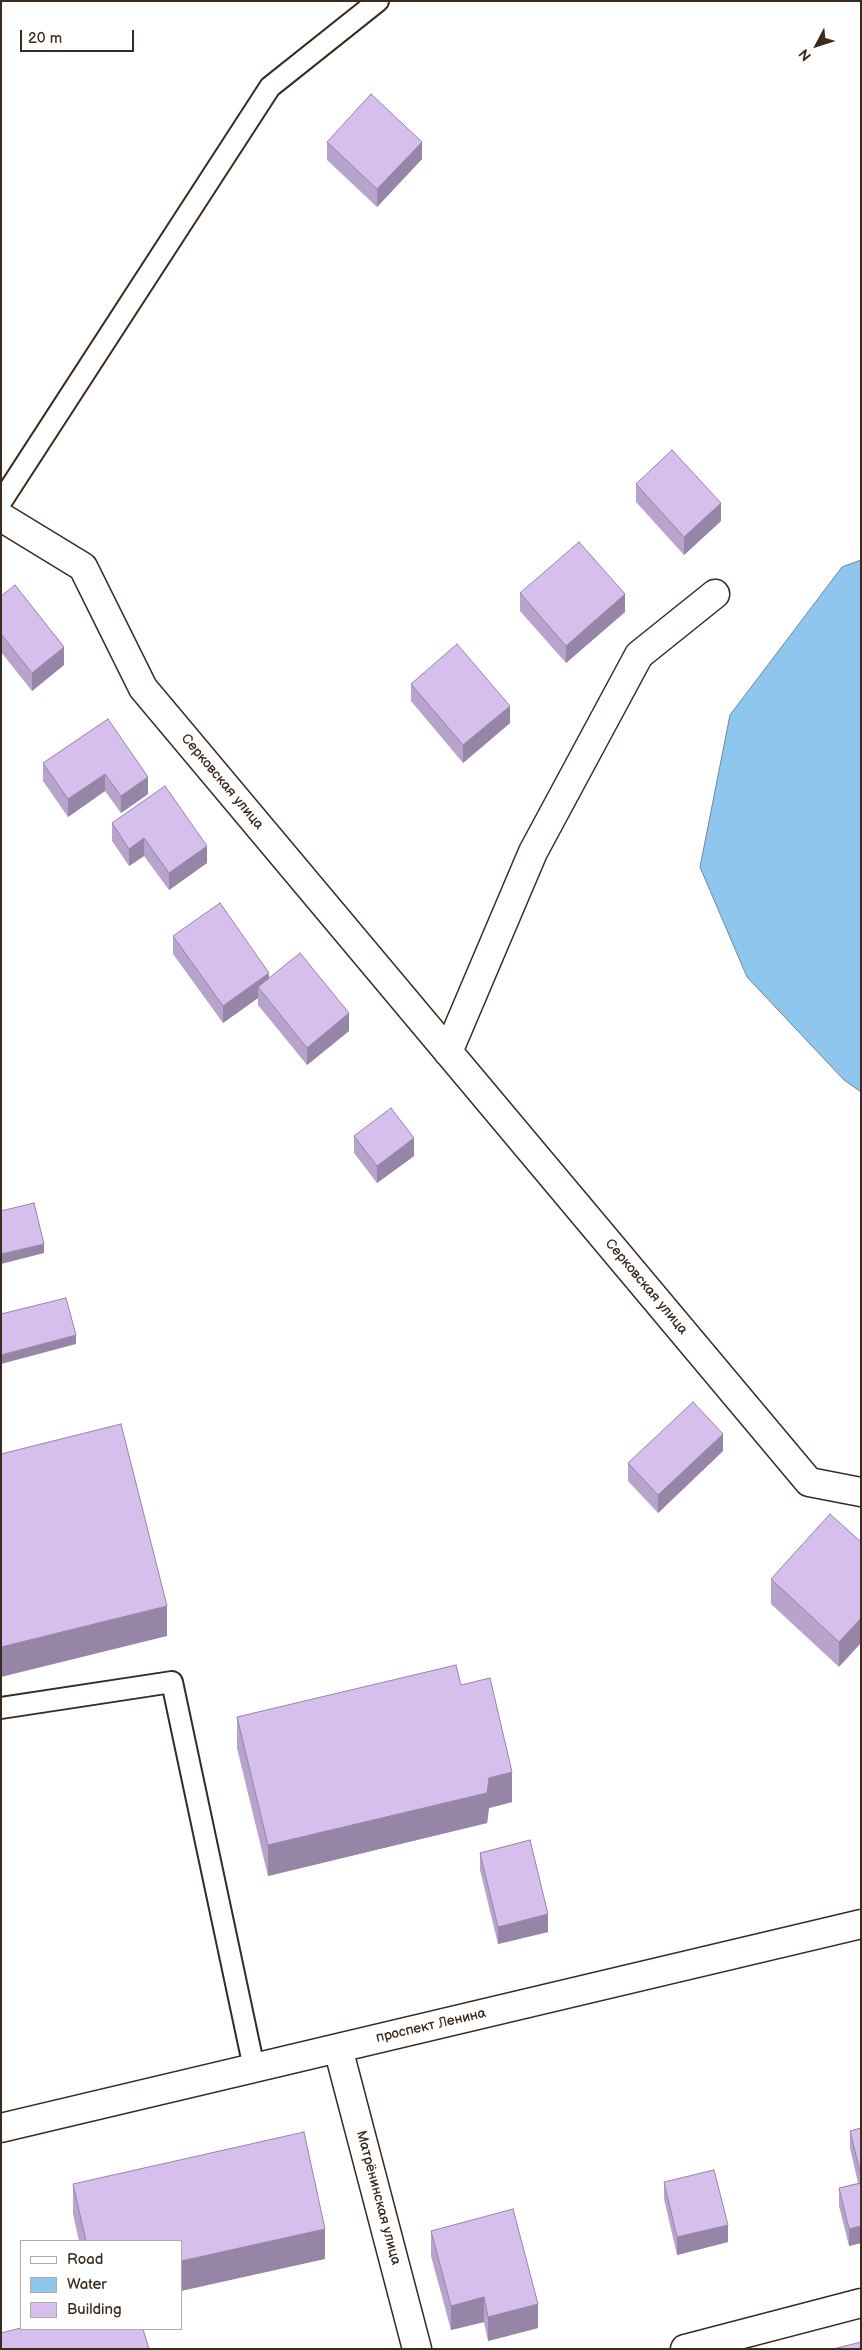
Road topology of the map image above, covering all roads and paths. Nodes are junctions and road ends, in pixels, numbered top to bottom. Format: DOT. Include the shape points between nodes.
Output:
graph roads {
  1 [pos="378,1"];
  2 [pos="1,502"];
  3 [pos="1,517"];
  4 [pos="715,594"];
  5 [pos="448,1052"];
  6 [pos="861,1492"];
  7 [pos="1,1708"];
  8 [pos="861,1924"];
  9 [pos="338,2048"];
  10 [pos="254,2068"];
  11 [pos="1,2128"];
  12 [pos="861,2303"];
  13 [pos="417,2349"];
  14 [pos="685,2349"];
  1 -- 2 [label="lane" via="270,87"];
  3 -- 5 [label="street, Серковская улица" via="83,567 143,688"];
  4 -- 5 [label="street" via="639,655 532,852"];
  5 -- 6 [label="street, Серковская улица" via="809,1482"];
  7 -- 10 [label="lane" via="172,1682"];
  8 -- 9 [label="street, проспект Ленина"];
  9 -- 10 [label="street, проспект Ленина"];
  9 -- 13 [label="street, Матрёнинская улица"];
  10 -- 11 [label="street, проспект Ленина"];
  12 -- 14 [label="street"];
}
